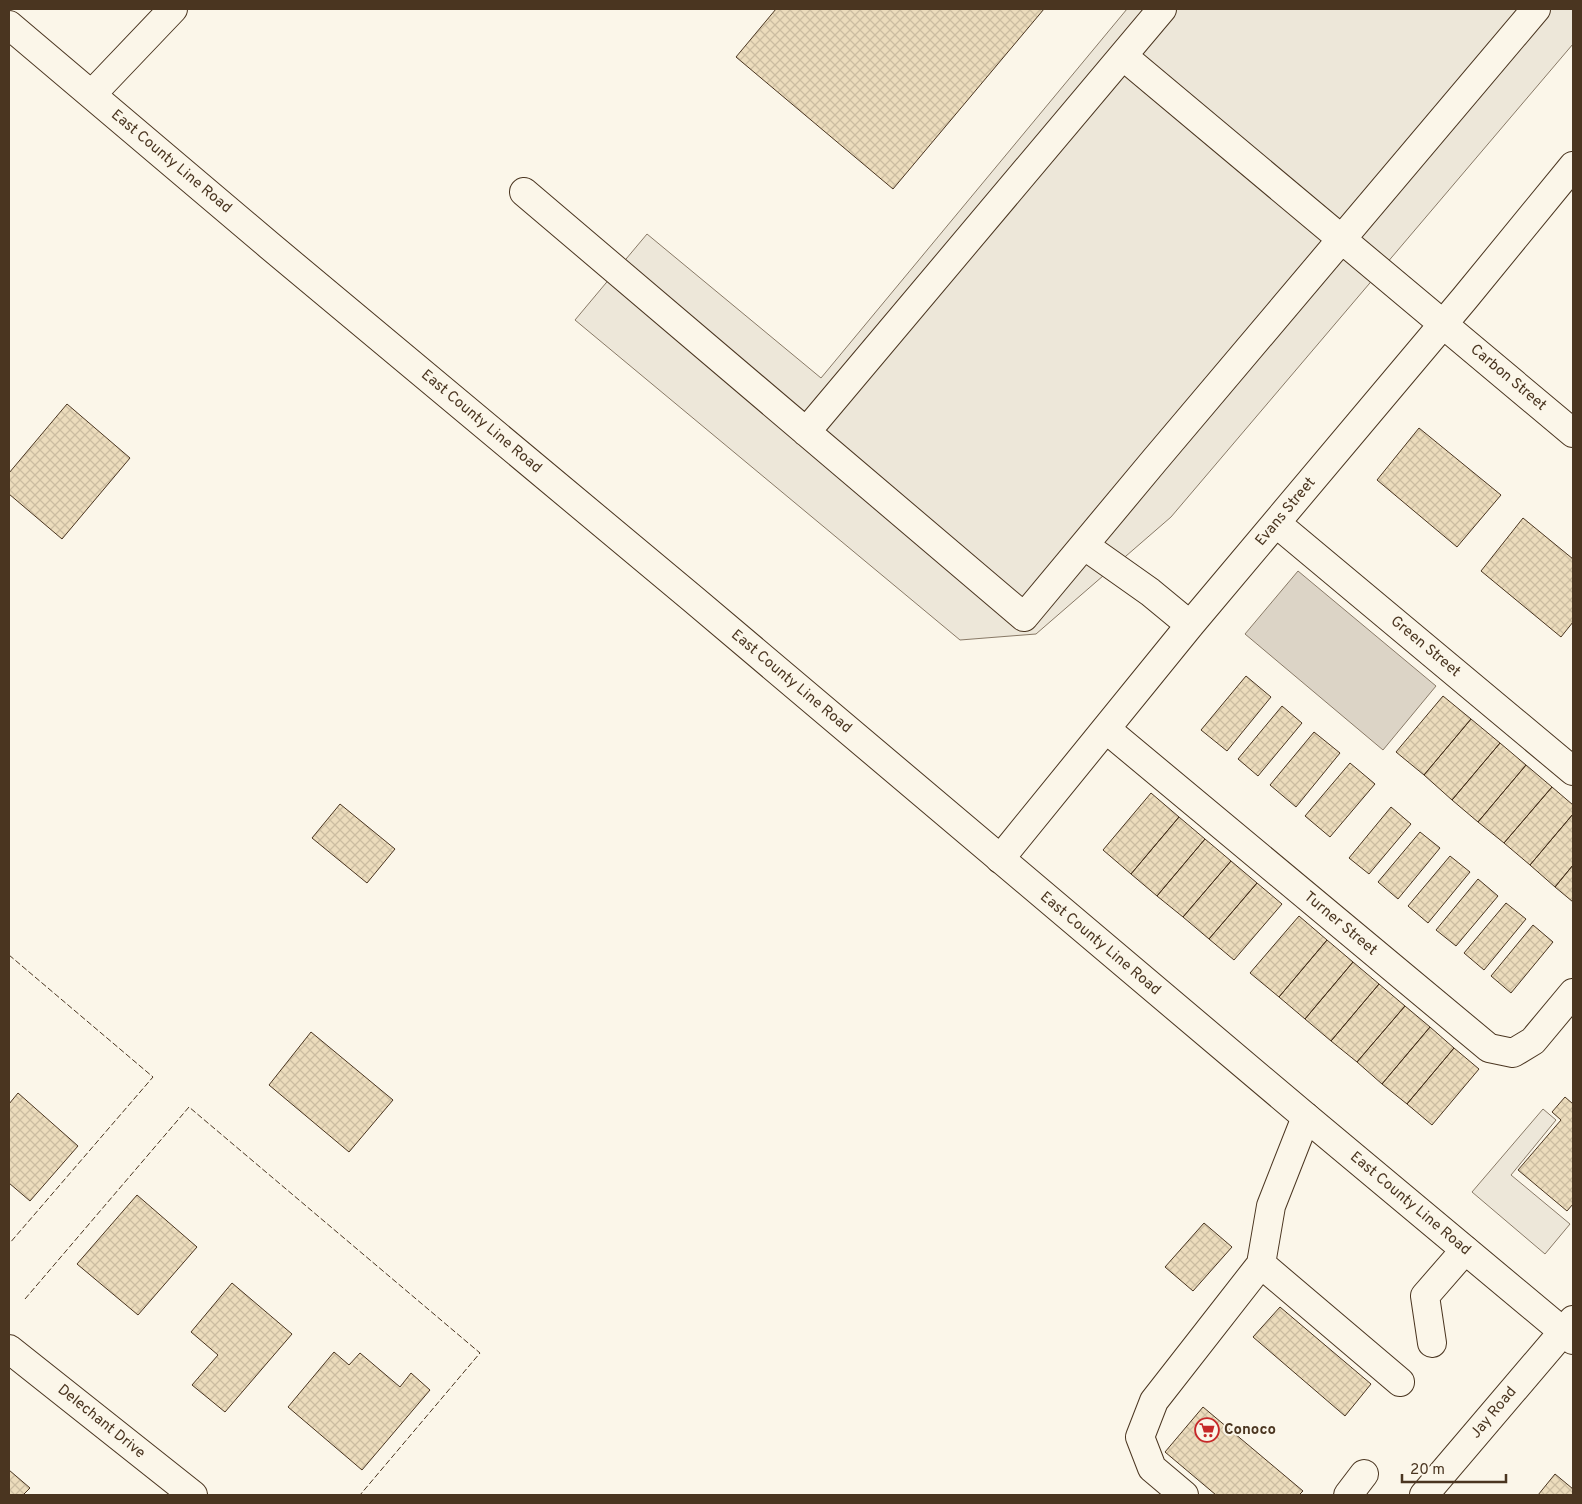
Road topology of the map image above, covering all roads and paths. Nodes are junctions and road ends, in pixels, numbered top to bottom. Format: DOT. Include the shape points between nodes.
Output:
graph roads {
  1 [pos="173,9"];
  2 [pos="1162,9"];
  3 [pos="1536,9"];
  4 [pos="9,24"];
  5 [pos="1123,56"];
  6 [pos="92,94"];
  7 [pos="1573,166"];
  8 [pos="524,192"];
  9 [pos="1341,240"];
  10 [pos="1444,324"];
  11 [pos="806,432"];
  12 [pos="1573,433"];
  13 [pos="1276,523"];
  14 [pos="1085,546"];
  15 [pos="1190,625"];
  16 [pos="1106,729"];
  17 [pos="1573,771"];
  18 [pos="1000,859"];
  19 [pos="1573,993"];
  20 [pos="1306,1117"];
  21 [pos="1465,1250"];
  22 [pos="1261,1264"];
  23 [pos="1570,1330"];
  24 [pos="1432,1343"];
  25 [pos="9,1349"];
  26 [pos="1400,1382"];
  27 [pos="1364,1474"];
  28 [pos="193,1495"];
  29 [pos="1184,1495"];
  30 [pos="1348,1495"];
  31 [pos="1424,1495"];
  1 -- 6 [label="street"];
  2 -- 5 [label="street"];
  3 -- 9 [label="street"];
  4 -- 6 [label="street, East County Line Road"];
  5 -- 9 [label="street, Carbon Street"];
  5 -- 11 [label="street"];
  6 -- 18 [label="street, East County Line Road"];
  7 -- 10 [label="street, Evans Street"];
  8 -- 11 [label="street"];
  9 -- 10 [label="street, Carbon Street"];
  9 -- 14 [label="street"];
  10 -- 12 [label="street, Carbon Street"];
  10 -- 13 [label="street, Evans Street"];
  11 -- 14 [label="street" via="1024,617"];
  13 -- 15 [label="street, Evans Street"];
  13 -- 17 [label="street, Green Street"];
  14 -- 15 [label="street"];
  15 -- 16 [label="street, Evans Street"];
  16 -- 18 [label="street, Evans Street"];
  16 -- 19 [label="street, Turner Street" via="1489,1048 1513,1053 1533,1041"];
  18 -- 20 [label="street, East County Line Road"];
  20 -- 21 [label="street, East County Line Road"];
  20 -- 22 [label="street" via="1271,1206"];
  21 -- 23 [label="street, East County Line Road"];
  21 -- 24 [label="street" via="1425,1296"];
  22 -- 26 [label="street"];
  22 -- 29 [label="street" via="1154,1401 1140,1437 1152,1468"];
  23 -- 31 [label="street, Jay Road"];
  25 -- 28 [label="street, Delechant Drive"];
  27 -- 30 [label="street"];
}
